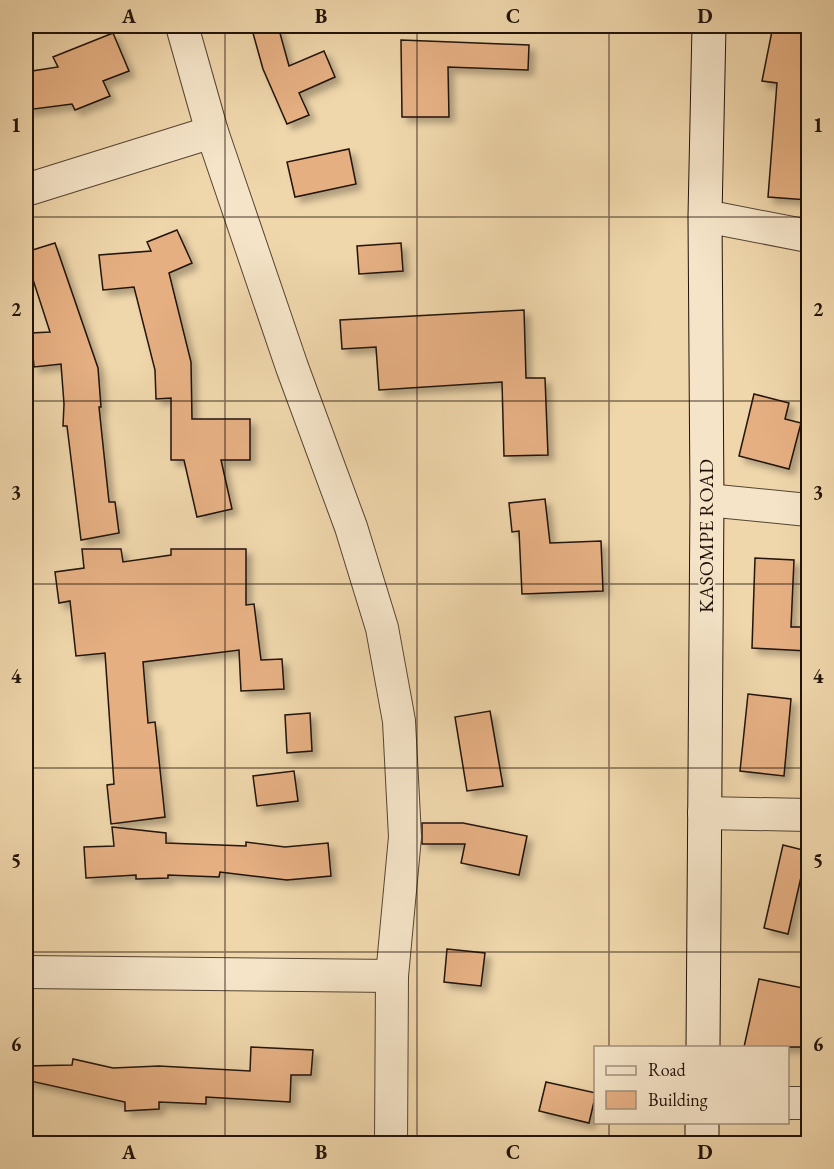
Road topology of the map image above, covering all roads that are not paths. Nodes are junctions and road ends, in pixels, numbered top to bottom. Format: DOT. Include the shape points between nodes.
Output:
graph roads {
  1 [pos="182,26"];
  2 [pos="710,26"];
  3 [pos="212,132"];
  4 [pos="26,190"];
  5 [pos="705,216"];
  6 [pos="808,236"];
  7 [pos="707,500"];
  8 [pos="808,510"];
  9 [pos="704,813"];
  10 [pos="808,815"];
  11 [pos="26,972"];
  12 [pos="392,976"];
  13 [pos="703,1046"];
  14 [pos="789,1103"];
  15 [pos="808,1103"];
  16 [pos="702,1124"];
  17 [pos="391,1143"];
  18 [pos="702,1143"];
  1 -- 3 [label="street"];
  2 -- 5 [label="street, KASOMPE ROAD"];
  3 -- 4 [label="street"];
  3 -- 12 [label="street" via="351,527 382,628 399,721 405,837"];
  5 -- 6 [label="street"];
  5 -- 7 [label="street, KASOMPE ROAD"];
  7 -- 8 [label="street"];
  7 -- 9 [label="street, KASOMPE ROAD"];
  9 -- 10 [label="street"];
  9 -- 13 [label="street, KASOMPE ROAD"];
  11 -- 12 [label="street"];
  12 -- 17 [label="street"];
  14 -- 15 [label="street"];
  16 -- 18 [label="street"];
}
